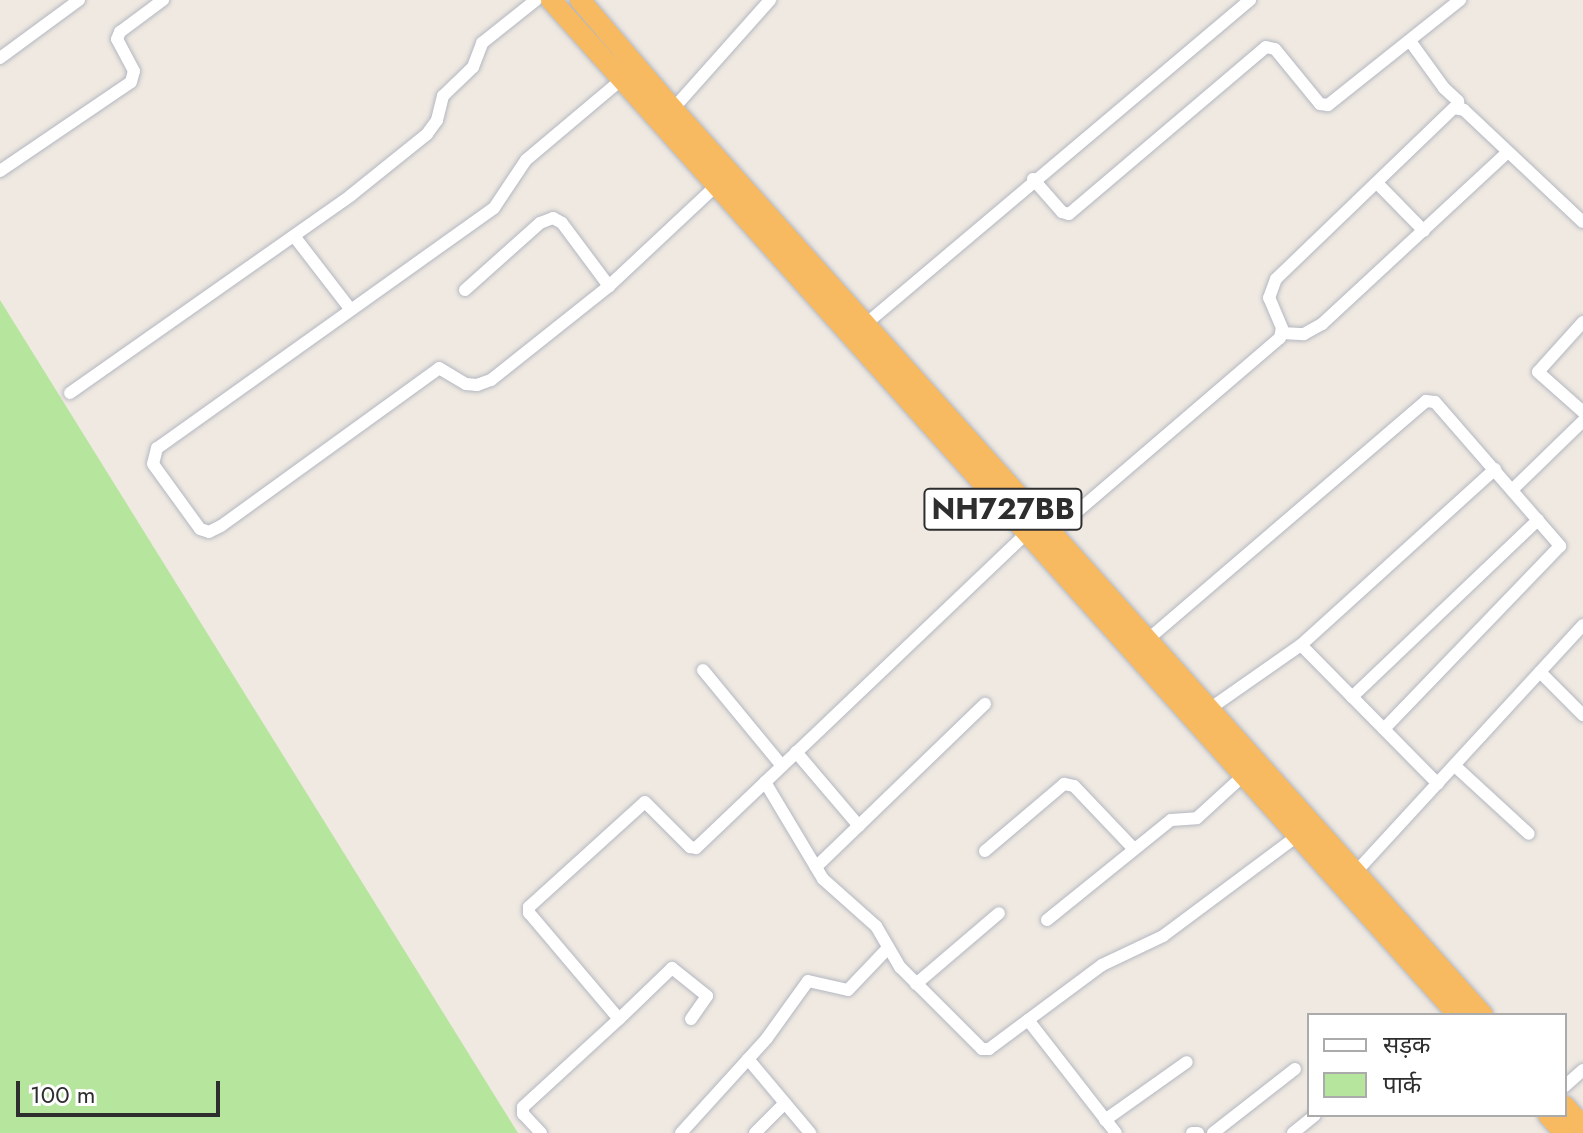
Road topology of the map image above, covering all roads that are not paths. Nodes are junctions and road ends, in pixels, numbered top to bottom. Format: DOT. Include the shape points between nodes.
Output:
graph roads {
  1 [pos="79,0"];
  2 [pos="163,0"];
  3 [pos="536,0"];
  4 [pos="551,0"];
  5 [pos="580,0"];
  6 [pos="770,0"];
  7 [pos="1250,0"];
  8 [pos="1460,0"];
  9 [pos="1410,41"];
  10 [pos="0,58"];
  11 [pos="621,80"];
  12 [pos="1459,108"];
  13 [pos="673,109"];
  14 [pos="1508,152"];
  15 [pos="0,171"];
  16 [pos="1033,179"];
  17 [pos="1377,183"];
  18 [pos="717,185"];
  19 [pos="1583,222"];
  20 [pos="1424,231"];
  21 [pos="294,236"];
  22 [pos="609,286"];
  23 [pos="465,290"];
  24 [pos="351,310"];
  25 [pos="1583,322"];
  26 [pos="858,330"];
  27 [pos="1282,333"];
  28 [pos="70,393"];
  29 [pos="1583,412"];
  30 [pos="1583,421"];
  31 [pos="1495,469"];
  32 [pos="1512,490"];
  33 [pos="1538,520"];
  34 [pos="1026,534"];
  35 [pos="1051,534"];
  36 [pos="1580,633"];
  37 [pos="1146,641"];
  38 [pos="1301,645"];
  39 [pos="703,670"];
  40 [pos="1540,672"];
  41 [pos="1352,697"];
  42 [pos="985,704"];
  43 [pos="1208,710"];
  44 [pos="1583,715"];
  45 [pos="1384,729"];
  46 [pos="796,752"];
  47 [pos="782,766"];
  48 [pos="1455,766"];
  49 [pos="1243,776"];
  50 [pos="765,782"];
  51 [pos="1438,784"];
  52 [pos="859,826"];
  53 [pos="1529,834"];
  54 [pos="1297,836"];
  55 [pos="1134,849"];
  56 [pos="985,851"];
  57 [pos="816,867"];
  58 [pos="1355,873"];
  59 [pos="999,913"];
  60 [pos="1047,920"];
  61 [pos="888,948"];
  62 [pos="916,984"];
  63 [pos="1456,1013"];
  64 [pos="1481,1013"];
  65 [pos="619,1019"];
  66 [pos="691,1019"];
  67 [pos="1028,1020"];
  68 [pos="748,1059"];
  69 [pos="1187,1062"];
  70 [pos="1295,1069"];
  71 [pos="1583,1070"];
  72 [pos="1567,1084"];
  73 [pos="785,1103"];
  74 [pos="1313,1117"];
  75 [pos="1105,1120"];
  76 [pos="1555,1122"];
  77 [pos="1583,1127"];
  78 [pos="541,1133"];
  79 [pos="681,1133"];
  80 [pos="755,1133"];
  81 [pos="810,1133"];
  82 [pos="1116,1133"];
  83 [pos="1192,1133"];
  84 [pos="1198,1133"];
  85 [pos="1213,1133"];
  86 [pos="1293,1133"];
  1 -- 10 [label="street"];
  2 -- 15 [label="street" via="117,39 134,71 131,82"];
  3 -- 21 [label="street" via="482,43 473,67 443,96 427,134"];
  4 -- 11 [label="highway, NH727BB"];
  5 -- 13 [label="highway, NH727BB"];
  6 -- 13 [label="street"];
  7 -- 16 [label="street"];
  8 -- 9 [label="street"];
  9 -- 12 [label="street"];
  9 -- 16 [label="street" via="1328,105 1320,104 1275,49 1266,47 1069,214"];
  11 -- 18 [label="highway, NH727BB"];
  11 -- 24 [label="street" via="526,160 494,208"];
  12 -- 14 [label="street"];
  12 -- 17 [label="street"];
  13 -- 26 [label="highway, NH727BB"];
  14 -- 19 [label="street"];
  14 -- 20 [label="street"];
  16 -- 26 [label="street"];
  17 -- 20 [label="street"];
  17 -- 27 [label="street" via="1276,279 1269,298"];
  18 -- 22 [label="street"];
  18 -- 26 [label="highway, NH727BB"];
  20 -- 27 [label="street" via="1322,324 1304,334"];
  21 -- 24 [label="street"];
  21 -- 28 [label="street"];
  22 -- 23 [label="street" via="553,218 540,223"];
  22 -- 24 [label="street" via="491,380 466,384 439,368 221,526 209,532 200,529 153,464 157,448"];
  25 -- 29 [label="street" via="1538,372"];
  26 -- 34 [label="highway, NH727BB"];
  26 -- 35 [label="highway, NH727BB"];
  27 -- 35 [label="street"];
  30 -- 32 [label="street"];
  31 -- 32 [label="street"];
  31 -- 37 [label="street" via="1439,405 1426,401"];
  31 -- 38 [label="street"];
  32 -- 33 [label="street"];
  33 -- 41 [label="street"];
  33 -- 45 [label="street" via="1559,548"];
  34 -- 46 [label="street"];
  34 -- 49 [label="highway, NH727BB"];
  35 -- 37 [label="highway, NH727BB"];
  36 -- 40 [label="street"];
  37 -- 43 [label="highway, NH727BB"];
  38 -- 41 [label="street"];
  38 -- 43 [label="street"];
  39 -- 47 [label="street"];
  40 -- 44 [label="street"];
  40 -- 48 [label="street"];
  41 -- 45 [label="street"];
  42 -- 52 [label="street"];
  43 -- 58 [label="highway, NH727BB"];
  45 -- 51 [label="street"];
  46 -- 47 [label="street"];
  46 -- 52 [label="street"];
  47 -- 50 [label="street"];
  48 -- 51 [label="street"];
  48 -- 53 [label="street"];
  49 -- 54 [label="highway, NH727BB"];
  49 -- 55 [label="street" via="1197,818 1171,820"];
  50 -- 57 [label="street"];
  50 -- 65 [label="street" via="693,849 649,803 642,803 529,907"];
  51 -- 58 [label="street"];
  52 -- 57 [label="street"];
  54 -- 63 [label="highway, NH727BB"];
  54 -- 67 [label="street" via="1163,936 1102,965"];
  55 -- 56 [label="street" via="1074,786 1064,784"];
  55 -- 60 [label="street"];
  57 -- 61 [label="street" via="832,889 876,926"];
  58 -- 64 [label="highway, NH727BB"];
  59 -- 62 [label="street"];
  61 -- 62 [label="street"];
  61 -- 68 [label="street" via="848,990 808,981"];
  62 -- 67 [label="street" via="982,1049"];
  65 -- 66 [label="street" via="672,968 707,996"];
  65 -- 78 [label="street" via="523,1107"];
  67 -- 75 [label="street"];
  68 -- 73 [label="street"];
  68 -- 79 [label="street"];
  69 -- 75 [label="street"];
  70 -- 85 [label="street"];
  71 -- 72 [label="street"];
  73 -- 80 [label="street"];
  73 -- 81 [label="street"];
  74 -- 86 [label="street"];
  75 -- 82 [label="street"];
  76 -- 77 [label="highway"];
  83 -- 84 [label="street"];
}
